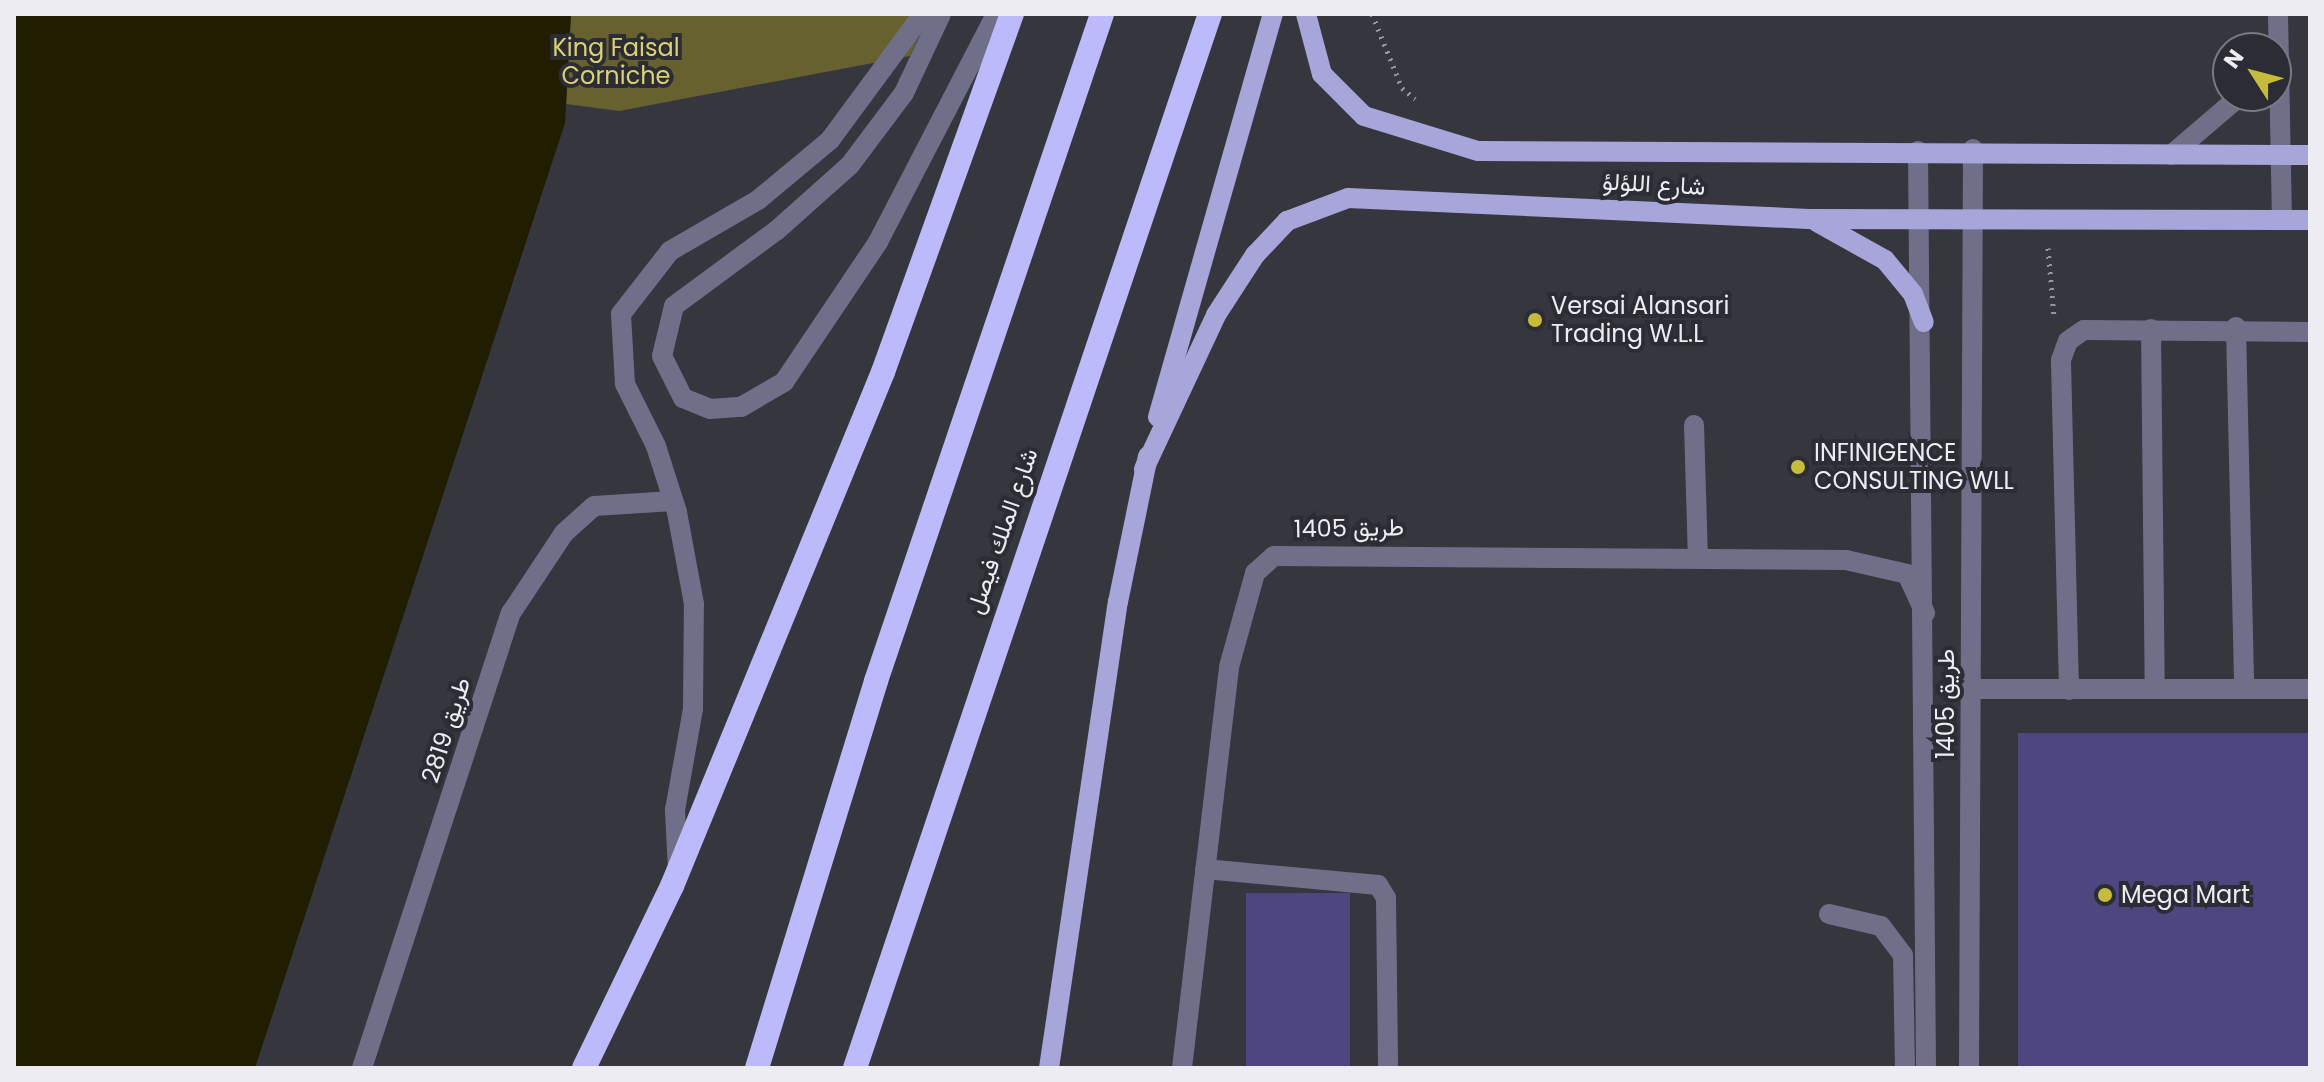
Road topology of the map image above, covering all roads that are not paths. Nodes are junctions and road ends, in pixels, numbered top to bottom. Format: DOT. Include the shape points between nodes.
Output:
graph roads {
  1 [pos="923,14"];
  2 [pos="941,14"];
  3 [pos="996,14"];
  4 [pos="1012,14"];
  5 [pos="1102,14"];
  6 [pos="1210,14"];
  7 [pos="1273,14"];
  8 [pos="1306,14"];
  9 [pos="2276,14"];
  10 [pos="2221,112"];
  11 [pos="1973,149"];
  12 [pos="1918,151"];
  13 [pos="2276,154"];
  14 [pos="2171,155"];
  15 [pos="2310,155"];
  16 [pos="1916,218"];
  17 [pos="1977,218"];
  18 [pos="1809,219"];
  19 [pos="2282,220"];
  20 [pos="2310,220"];
  21 [pos="1924,322"];
  22 [pos="2236,327"];
  23 [pos="2151,329"];
  24 [pos="2310,332"];
  25 [pos="1694,425"];
  26 [pos="1144,469"];
  27 [pos="673,501"];
  28 [pos="1698,558"];
  29 [pos="1925,613"];
  30 [pos="2244,686"];
  31 [pos="2155,688"];
  32 [pos="1971,689"];
  33 [pos="2310,689"];
  34 [pos="2069,690"];
  35 [pos="1205,869"];
  36 [pos="678,872"];
  37 [pos="1829,914"];
  38 [pos="1917,1020"];
  39 [pos="362,1068"];
  40 [pos="584,1068"];
  41 [pos="757,1068"];
  42 [pos="855,1068"];
  43 [pos="1049,1068"];
  44 [pos="1182,1068"];
  45 [pos="1388,1068"];
  46 [pos="1905,1068"];
  47 [pos="1926,1068"];
  48 [pos="1969,1068"];
  1 -- 27 [label="street" via="830,140 758,200 670,251 621,314 625,384"];
  2 -- 3 [label="street" via="904,93 850,165 777,230 674,306 662,356 683,398 710,409 741,407 784,382 878,242"];
  4 -- 36 [label="highway" via="883,372"];
  5 -- 41 [label="highway" via="876,681"];
  6 -- 42 [label="highway, شارع الملك فيصل"];
  7 -- 26 [label="main road"];
  8 -- 12 [label="main road, شارع اللؤلؤ" via="1322,74 1364,116 1430,142 1550,156"];
  9 -- 13 [label="street"];
  10 -- 14 [label="street"];
  11 -- 12 [label="main road, شارع اللؤلؤ"];
  11 -- 14 [label="main road, شارع اللؤلؤ"];
  11 -- 17 [label="street, طريق 1405"];
  12 -- 16 [label="street, طريق 1405"];
  13 -- 14 [label="main road, شارع اللؤلؤ"];
  13 -- 15 [label="main road, شارع اللؤلؤ"];
  13 -- 19 [label="street"];
  16 -- 17 [label="main road, شارع اللؤلؤ"];
  16 -- 18 [label="main road, شارع اللؤلؤ"];
  16 -- 21 [label="street, طريق 1405"];
  17 -- 19 [label="main road, شارع اللؤلؤ"];
  17 -- 32 [label="street, طريق 1405"];
  18 -- 21 [label="main road" via="1885,260 1913,294"];
  18 -- 26 [label="main road, شارع اللؤلؤ" via="1399,195 1336,202 1287,221 1255,255 1216,315"];
  19 -- 20 [label="main road, شارع اللؤلؤ"];
  21 -- 29 [label="street, طريق 1405"];
  22 -- 23 [label="street"];
  22 -- 24 [label="street"];
  22 -- 30 [label="street"];
  23 -- 31 [label="street"];
  23 -- 34 [label="street" via="2084,330 2063,350"];
  25 -- 28 [label="street"];
  26 -- 43 [label="main road"];
  27 -- 36 [label="street" via="696,658 675,810"];
  27 -- 39 [label="street, طريق 2819" via="594,506 564,533 511,613"];
  28 -- 29 [label="street, طريق 1405" via="1876,563 1907,574"];
  28 -- 35 [label="street, طريق 1405" via="1274,556 1255,573 1229,667"];
  29 -- 38 [label="street, طريق 1405"];
  30 -- 31 [label="street"];
  30 -- 33 [label="street"];
  31 -- 34 [label="street"];
  32 -- 34 [label="street"];
  32 -- 48 [label="street, طريق 1405"];
  35 -- 44 [label="street, طريق 1405"];
  35 -- 45 [label="street" via="1378,885 1386,898"];
  36 -- 40 [label="highway"];
  37 -- 38 [label="street" via="1865,917 1894,939"];
  38 -- 46 [label="street"];
  38 -- 47 [label="street, طريق 1405"];
}
